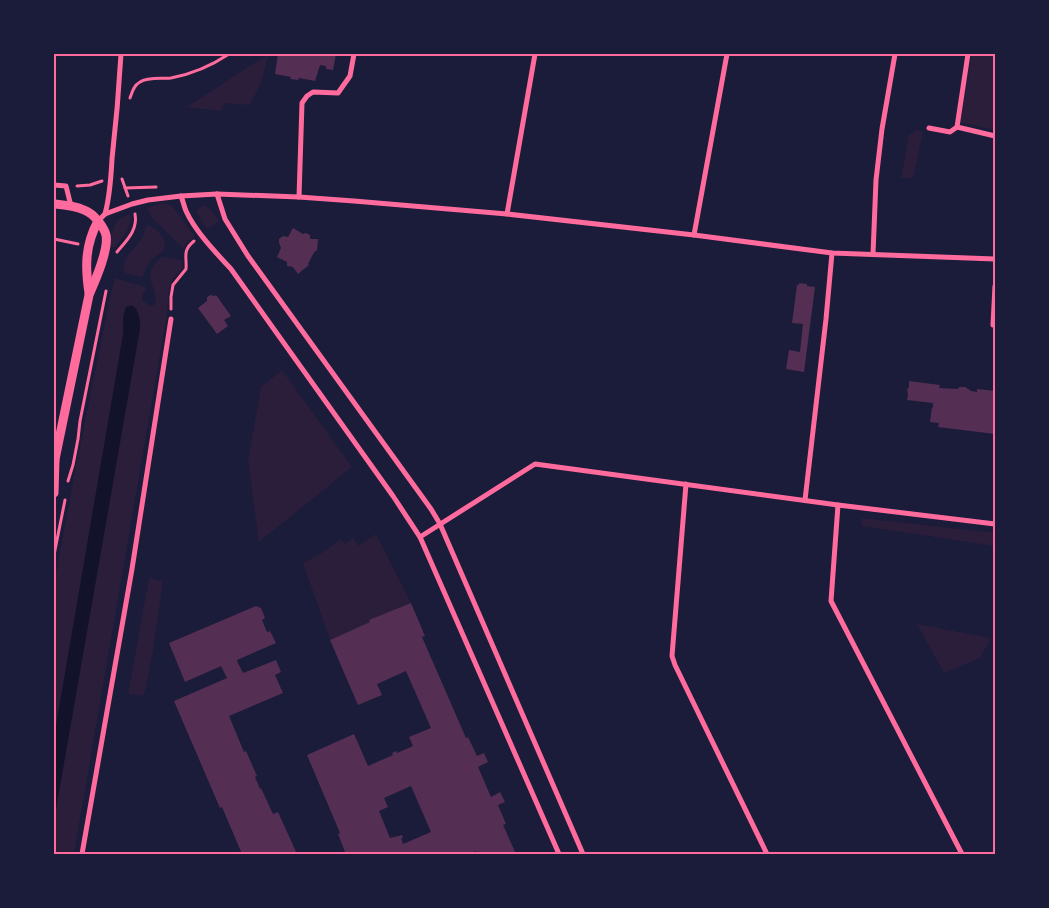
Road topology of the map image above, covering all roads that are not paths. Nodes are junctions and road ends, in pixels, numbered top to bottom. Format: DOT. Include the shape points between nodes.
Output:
graph roads {
  1 [pos="121,54"];
  2 [pos="354,54"];
  3 [pos="535,54"];
  4 [pos="727,54"];
  5 [pos="895,54"];
  6 [pos="968,54"];
  7 [pos="957,127"];
  8 [pos="929,128"];
  9 [pos="995,136"];
  10 [pos="54,185"];
  11 [pos="217,194"];
  12 [pos="182,196"];
  13 [pos="299,197"];
  14 [pos="54,204"];
  15 [pos="71,206"];
  16 [pos="105,214"];
  17 [pos="507,214"];
  18 [pos="98,221"];
  19 [pos="694,235"];
  20 [pos="832,252"];
  21 [pos="873,254"];
  22 [pos="995,260"];
  23 [pos="995,286"];
  24 [pos="89,294"];
  25 [pos="171,319"];
  26 [pos="993,325"];
  27 [pos="56,448"];
  28 [pos="54,462"];
  29 [pos="686,484"];
  30 [pos="54,493"];
  31 [pos="805,500"];
  32 [pos="838,505"];
  33 [pos="440,524"];
  34 [pos="995,524"];
  35 [pos="420,537"];
  36 [pos="82,854"];
  37 [pos="559,854"];
  38 [pos="583,854"];
  39 [pos="767,854"];
  40 [pos="962,854"];
  1 -- 16 [label="street" via="111,181"];
  2 -- 13 [label="street" via="350,76 338,93 313,92 302,103"];
  3 -- 17 [label="street"];
  4 -- 19 [label="street"];
  5 -- 21 [label="street" via="876,180"];
  6 -- 7 [label="street"];
  7 -- 8 [label="street" via="950,132"];
  7 -- 9 [label="street"];
  10 -- 15 [label="street" via="66,186"];
  11 -- 12 [label="street"];
  11 -- 13 [label="street"];
  11 -- 33 [label="street" via="225,219 248,256"];
  12 -- 16 [label="street" via="148,200"];
  12 -- 35 [label="street" via="187,214 202,236 242,285"];
  13 -- 17 [label="street"];
  14 -- 15 [label="street"];
  15 -- 18 [label="street" via="91,213"];
  16 -- 18 [label="street"];
  17 -- 19 [label="street"];
  18 -- 24 [label="street" via="88,246"];
  18 -- 24 [label="street" via="107,242"];
  19 -- 20 [label="street"];
  20 -- 21 [label="street"];
  20 -- 31 [label="street"];
  21 -- 22 [label="street"];
  23 -- 26 [label="street"];
  24 -- 27 [label="street"];
  25 -- 36 [label="street"];
  27 -- 28 [label="street"];
  28 -- 30 [label="street"];
  29 -- 31 [label="street"];
  29 -- 33 [label="street" via="535,464"];
  29 -- 39 [label="street" via="672,656"];
  31 -- 32 [label="street"];
  32 -- 34 [label="street"];
  32 -- 40 [label="street" via="831,601"];
  33 -- 35 [label="street"];
  33 -- 38 [label="street"];
  35 -- 37 [label="street"];
}
